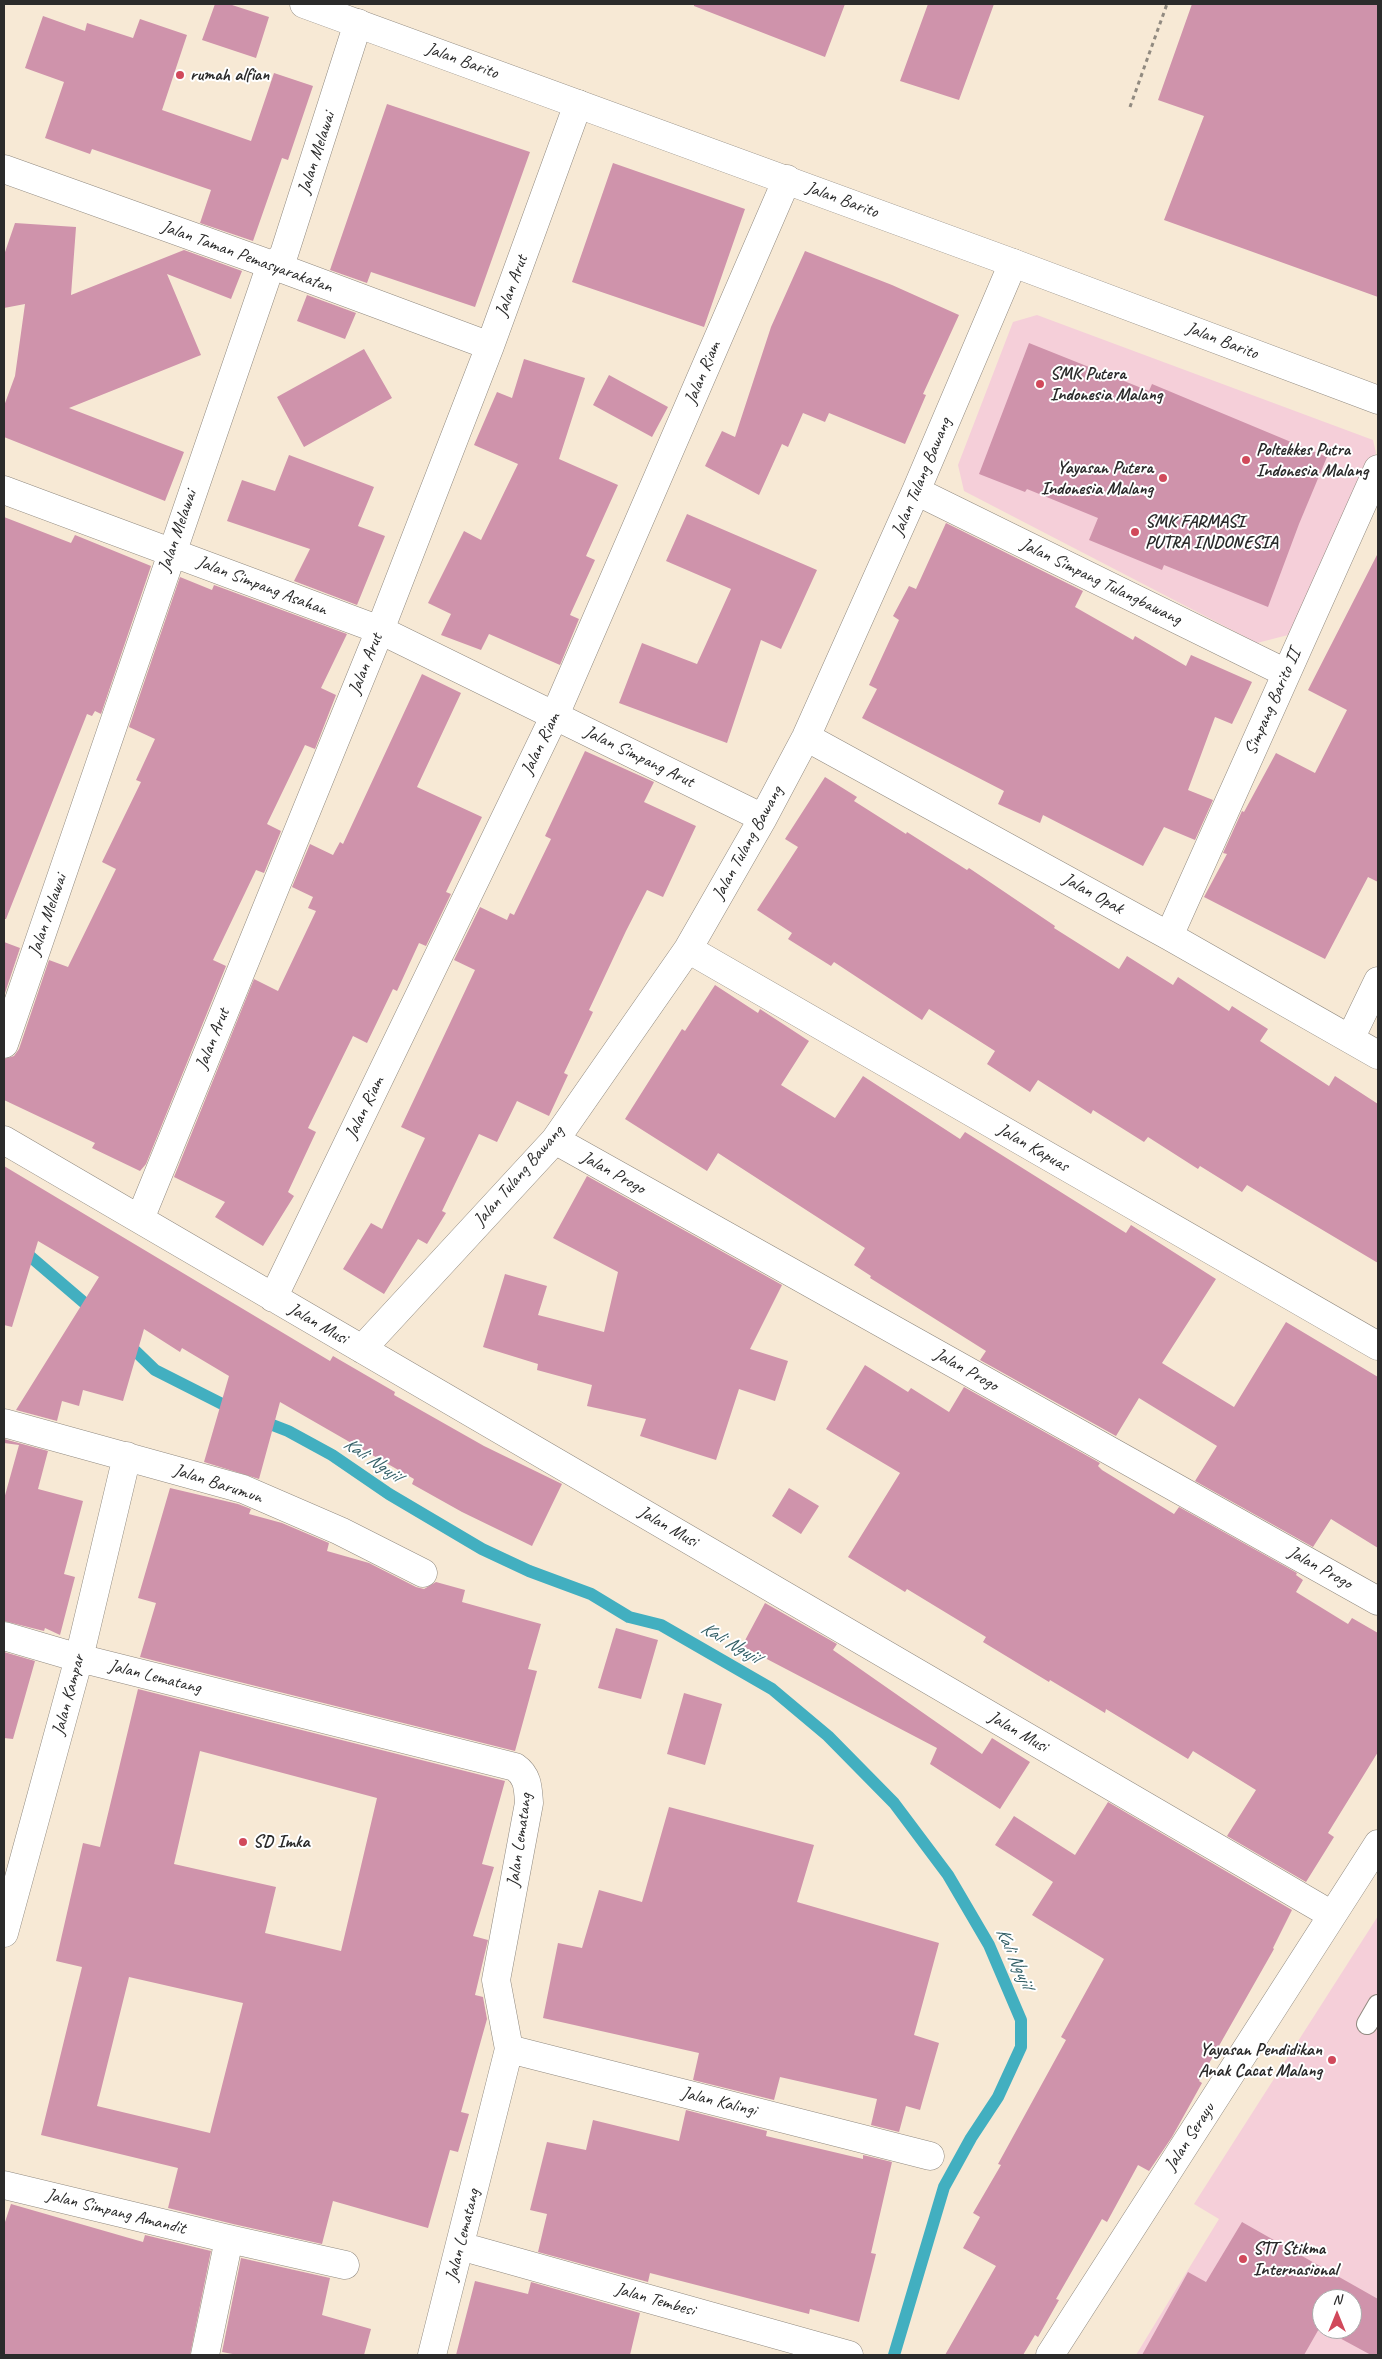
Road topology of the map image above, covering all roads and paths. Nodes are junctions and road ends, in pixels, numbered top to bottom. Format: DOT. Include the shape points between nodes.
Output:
graph roads {
  1 [pos="304,4"];
  2 [pos="1167,4"];
  3 [pos="358,23"];
  4 [pos="578,104"];
  5 [pos="1130,108"];
  6 [pos="4,169"];
  7 [pos="787,179"];
  8 [pos="1014,263"];
  9 [pos="275,266"];
  10 [pos="490,346"];
  11 [pos="1378,400"];
  12 [pos="1378,469"];
  13 [pos="4,490"];
  14 [pos="916,492"];
  15 [pos="171,552"];
  16 [pos="380,630"];
  17 [pos="1286,673"];
  18 [pos="555,715"];
  19 [pos="806,737"];
  20 [pos="763,818"];
  21 [pos="1169,936"];
  22 [pos="688,949"];
  23 [pos="1378,981"];
  24 [pos="1350,1039"];
  25 [pos="4,1044"];
  26 [pos="1378,1055"];
  27 [pos="4,1140"];
  28 [pos="555,1140"];
  29 [pos="140,1219"];
  30 [pos="273,1298"];
  31 [pos="1378,1346"];
  32 [pos="362,1349"];
  33 [pos="4,1423"];
  34 [pos="127,1456"];
  35 [pos="423,1573"];
  36 [pos="1378,1601"];
  37 [pos="4,1636"];
  38 [pos="79,1658"];
  39 [pos="1378,1844"];
  40 [pos="15,1852"];
  41 [pos="1332,1915"];
  42 [pos="4,1933"];
  43 [pos="1378,2005"];
  44 [pos="1367,2024"];
  45 [pos="509,2049"];
  46 [pos="930,2156"];
  47 [pos="4,2185"];
  48 [pos="229,2239"];
  49 [pos="460,2246"];
  50 [pos="346,2265"];
  51 [pos="205,2355"];
  52 [pos="432,2355"];
  53 [pos="848,2355"];
  54 [pos="1050,2355"];
  1 -- 3 [label="street, Jalan Barito"];
  2 -- 5 [label="path"];
  3 -- 4 [label="street, Jalan Barito"];
  3 -- 9 [label="street, Jalan Melawai" via="284,254"];
  4 -- 7 [label="street, Jalan Barito"];
  4 -- 10 [label="street, Jalan Arut"];
  6 -- 9 [label="street, Jalan Taman Pemasyarakatan"];
  7 -- 8 [label="street, Jalan Barito"];
  7 -- 18 [label="street, Jalan Riam"];
  8 -- 11 [label="street, Jalan Barito"];
  8 -- 14 [label="street, Jalan Tulang Bawang"];
  9 -- 10 [label="street, Jalan Taman Pemasyarakatan"];
  9 -- 15 [label="street, Jalan Melawai" via="267,276"];
  10 -- 16 [label="street, Jalan Arut"];
  12 -- 17 [label="street, Simpang Barito II"];
  13 -- 15 [label="street, Jalan Simpang Asahan"];
  14 -- 17 [label="street, Jalan Simpang Tulangbawang"];
  14 -- 19 [label="street, Jalan Tulang Bawang"];
  15 -- 16 [label="street, Jalan Simpang Asahan"];
  15 -- 25 [label="street, Jalan Melawai"];
  16 -- 18 [label="street, Jalan Simpang Arut"];
  16 -- 29 [label="street, Jalan Arut"];
  17 -- 21 [label="street, Simpang Barito II"];
  18 -- 20 [label="street, Jalan Simpang Arut"];
  18 -- 30 [label="street, Jalan Riam"];
  19 -- 20 [label="street, Jalan Tulang Bawang"];
  19 -- 21 [label="street, Jalan Opak"];
  20 -- 22 [label="street, Jalan Tulang Bawang"];
  21 -- 24 [label="street, Jalan Opak"];
  22 -- 28 [label="street, Jalan Tulang Bawang"];
  22 -- 31 [label="street, Jalan Kapuas"];
  23 -- 24 [label="street"];
  24 -- 26 [label="street, Jalan Opak"];
  27 -- 29 [label="street, Jalan Musi"];
  28 -- 32 [label="street, Jalan Tulang Bawang"];
  28 -- 36 [label="street, Jalan Progo"];
  29 -- 30 [label="street, Jalan Musi"];
  30 -- 32 [label="street, Jalan Musi"];
  32 -- 41 [label="street, Jalan Musi"];
  33 -- 34 [label="street, Jalan Barumun"];
  34 -- 35 [label="street, Jalan Barumun" via="242,1489 340,1531"];
  34 -- 38 [label="street, Jalan Kampar"];
  37 -- 38 [label="street, Jalan Lematang"];
  38 -- 40 [label="street, Jalan Kampar"];
  38 -- 45 [label="street, Jalan Lematang" via="515,1766 523,1772 529,1803 496,1980"];
  39 -- 41 [label="street, Jalan Serayu"];
  40 -- 42 [label="street, Jalan Kampar"];
  41 -- 54 [label="street, Jalan Serayu"];
  43 -- 44 [label="lane"];
  45 -- 46 [label="street, Jalan Kalingi"];
  45 -- 49 [label="street, Jalan Lematang"];
  47 -- 48 [label="street, Jalan Simpang Amandit"];
  48 -- 50 [label="street, Jalan Simpang Amandit"];
  48 -- 51 [label="street"];
  49 -- 52 [label="street, Jalan Lematang"];
  49 -- 53 [label="street, Jalan Tembesi"];
}
